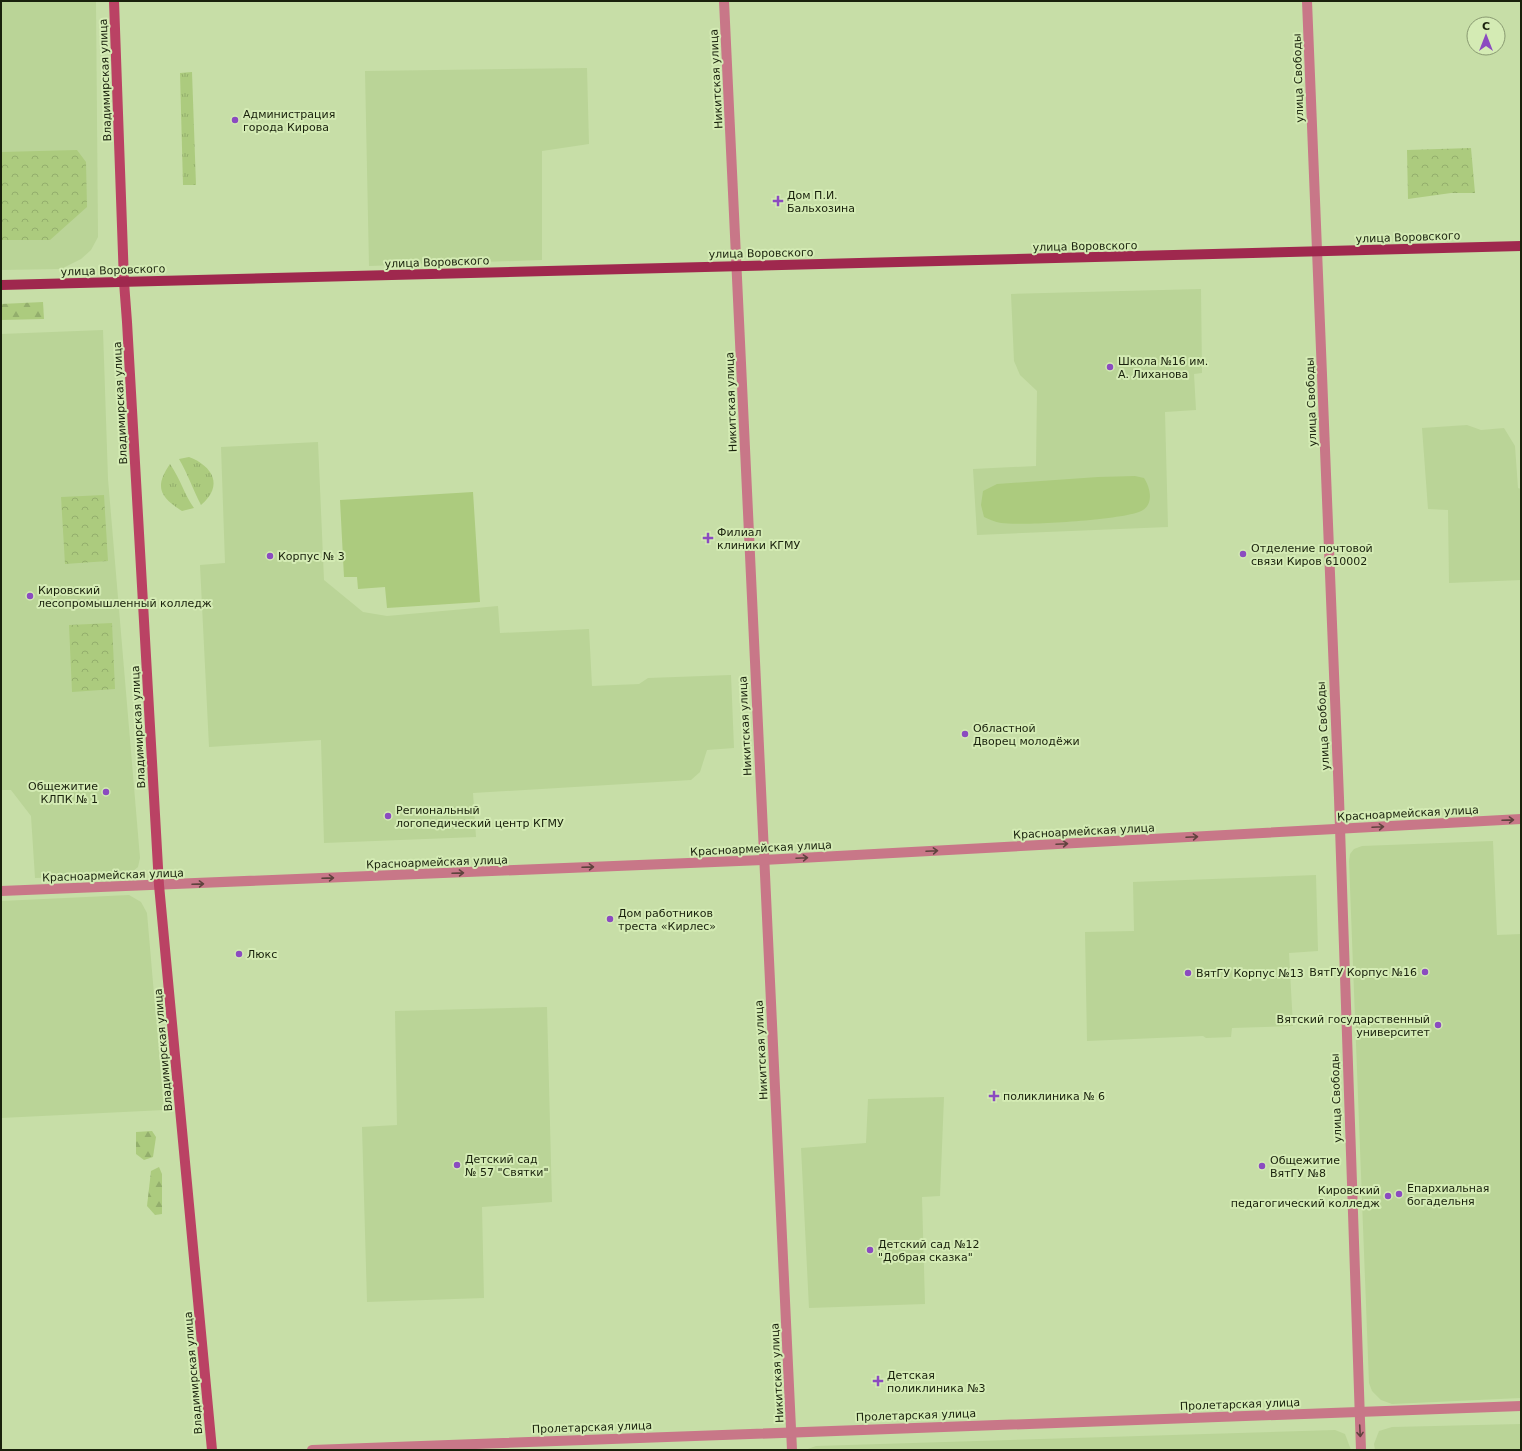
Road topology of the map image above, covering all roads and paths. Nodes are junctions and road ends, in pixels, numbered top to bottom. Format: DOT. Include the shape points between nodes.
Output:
graph roads {
  1 [pos="114,1"];
  2 [pos="724,1"];
  3 [pos="1307,1"];
  4 [pos="1521,246"];
  5 [pos="1317,252"];
  6 [pos="737,266"];
  7 [pos="124,282"];
  8 [pos="1,285"];
  9 [pos="1521,819"];
  10 [pos="1339,829"];
  11 [pos="763,860"];
  12 [pos="159,885"];
  13 [pos="1,891"];
  14 [pos="1521,1406"];
  15 [pos="1359,1412"];
  16 [pos="791,1432"];
  17 [pos="212,1450"];
  18 [pos="312,1450"];
  19 [pos="792,1450"];
  20 [pos="1361,1450"];
  1 -- 7 [label="main road, Владимирская улица"];
  2 -- 6 [label="street, Никитская улица"];
  3 -- 5 [label="street, улица Свободы"];
  4 -- 5 [label="main road, улица Воровского"];
  5 -- 6 [label="main road, улица Воровского"];
  5 -- 10 [label="street, улица Свободы"];
  6 -- 7 [label="main road, улица Воровского"];
  6 -- 11 [label="street, Никитская улица"];
  7 -- 8 [label="main road, улица Воровского"];
  7 -- 12 [label="main road, Владимирская улица"];
  10 -- 9 [label="street, Красноармейская улица, one-way"];
  11 -- 10 [label="street, Красноармейская улица, one-way"];
  10 -- 15 [label="street, улица Свободы"];
  12 -- 11 [label="street, Красноармейская улица, one-way"];
  11 -- 16 [label="street, Никитская улица"];
  12 -- 13 [label="street, Красноармейская улица"];
  12 -- 17 [label="main road, Владимирская улица"];
  14 -- 15 [label="street, Пролетарская улица"];
  15 -- 16 [label="street, Пролетарская улица"];
  15 -- 20 [label="street, улица Свободы, one-way"];
  16 -- 18 [label="street, Пролетарская улица"];
  16 -- 19 [label="street, Никитская улица"];
}
